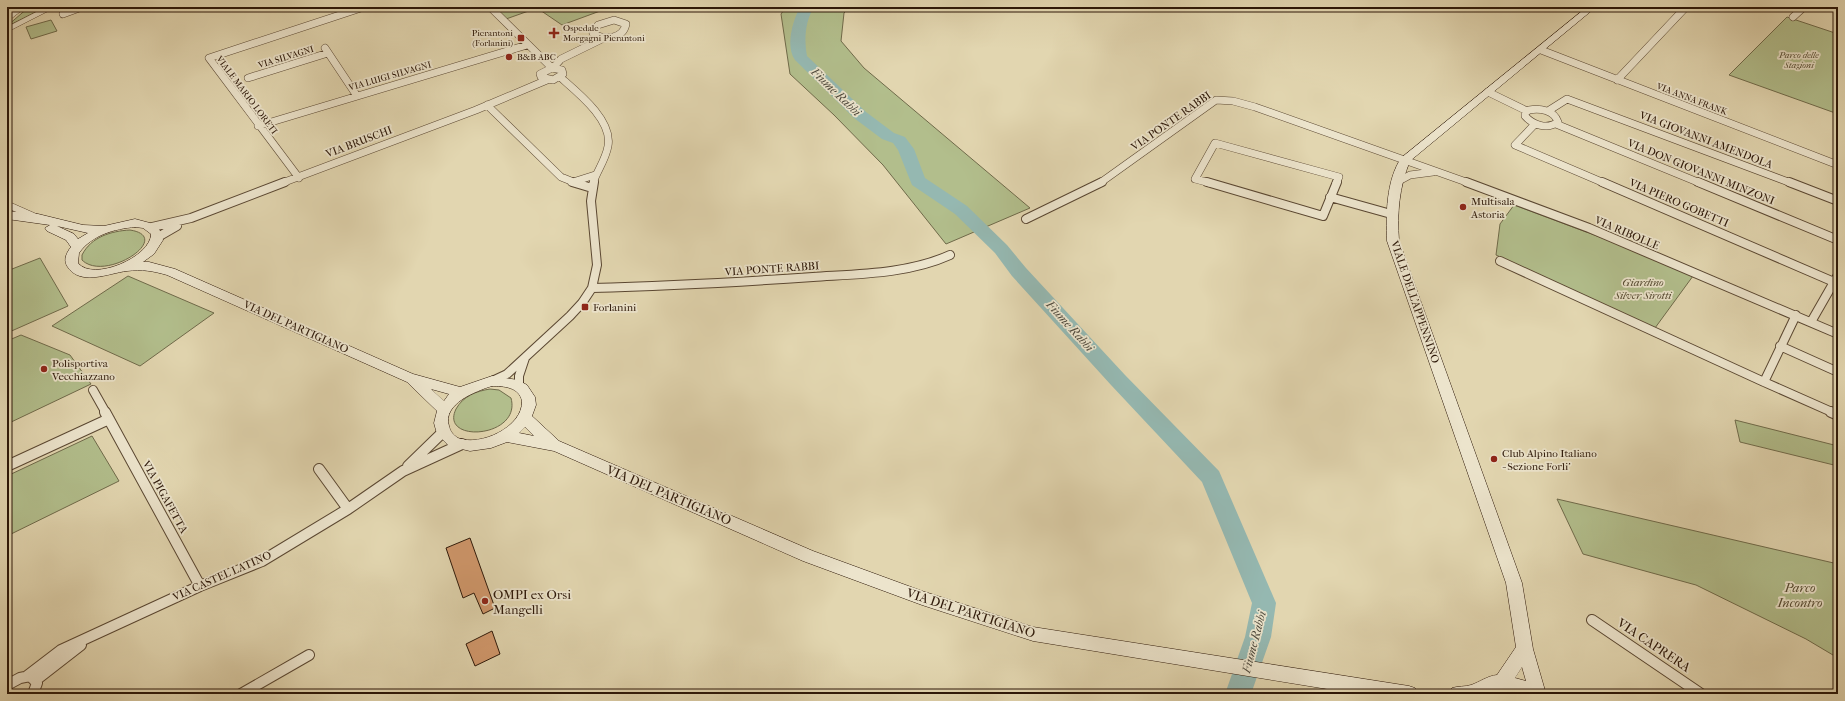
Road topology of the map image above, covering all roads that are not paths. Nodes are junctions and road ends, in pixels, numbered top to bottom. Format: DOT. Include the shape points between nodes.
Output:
graph roads {
  1 [pos="22,7"];
  2 [pos="52,7"];
  3 [pos="82,7"];
  4 [pos="364,7"];
  5 [pos="490,7"];
  6 [pos="1592,7"];
  7 [pos="1686,7"];
  8 [pos="1804,7"];
  9 [pos="63,14"];
  10 [pos="1793,17"];
  11 [pos="7,20"];
  12 [pos="7,30"];
  13 [pos="596,36"];
  14 [pos="604,38"];
  15 [pos="527,45"];
  16 [pos="585,48"];
  17 [pos="1540,50"];
  18 [pos="545,61"];
  19 [pos="555,68"];
  20 [pos="542,73"];
  21 [pos="560,77"];
  22 [pos="248,78"];
  23 [pos="547,80"];
  24 [pos="1617,80"];
  25 [pos="534,84"];
  26 [pos="1488,92"];
  27 [pos="357,96"];
  28 [pos="488,105"];
  29 [pos="1527,111"];
  30 [pos="1548,111"];
  31 [pos="1535,124"];
  32 [pos="1556,124"];
  33 [pos="258,126"];
  34 [pos="1405,160"];
  35 [pos="1838,165"];
  36 [pos="1440,173"];
  37 [pos="595,176"];
  38 [pos="299,178"];
  39 [pos="573,182"];
  40 [pos="1397,182"];
  41 [pos="592,188"];
  42 [pos="1330,197"];
  43 [pos="1838,201"];
  44 [pos="7,204"];
  45 [pos="1391,214"];
  46 [pos="7,216"];
  47 [pos="38,218"];
  48 [pos="1026,219"];
  49 [pos="111,227"];
  50 [pos="155,232"];
  51 [pos="1838,240"];
  52 [pos="77,246"];
  53 [pos="151,250"];
  54 [pos="950,255"];
  55 [pos="1500,261"];
  56 [pos="125,267"];
  57 [pos="183,276"];
  58 [pos="1836,278"];
  59 [pos="592,288"];
  60 [pos="1796,315"];
  61 [pos="1812,322"];
  62 [pos="1838,334"];
  63 [pos="1780,346"];
  64 [pos="525,357"];
  65 [pos="1838,372"];
  66 [pos="409,378"];
  67 [pos="492,381"];
  68 [pos="1764,382"];
  69 [pos="519,386"];
  70 [pos="93,390"];
  71 [pos="460,392"];
  72 [pos="444,409"];
  73 [pos="1838,415"];
  74 [pos="525,417"];
  75 [pos="109,419"];
  76 [pos="443,432"];
  77 [pos="506,436"];
  78 [pos="462,444"];
  79 [pos="556,446"];
  80 [pos="7,466"];
  81 [pos="319,469"];
  82 [pos="403,471"];
  83 [pos="348,509"];
  84 [pos="200,586"];
  85 [pos="1592,620"];
  86 [pos="1525,649"];
  87 [pos="309,655"];
  88 [pos="31,678"];
  89 [pos="1502,683"];
  90 [pos="7,685"];
  91 [pos="33,694"];
  92 [pos="240,694"];
  93 [pos="1410,694"];
  94 [pos="1468,694"];
  95 [pos="1536,694"];
  96 [pos="1701,694"];
  1 -- 11 [label="street"];
  2 -- 12 [label="street"];
  3 -- 9 [label="street"];
  4 -- 33 [label="street, VIALE MARIO LORETI" via="209,58"];
  5 -- 15 [label="street"];
  6 -- 17 [label="main road"];
  7 -- 24 [label="street"];
  8 -- 10 [label="street"];
  13 -- 14 [label="street"];
  13 -- 14 [label="street" via="593,30 602,24 614,20 626,24 621,34"];
  13 -- 16 [label="street"];
  14 -- 16 [label="street"];
  15 -- 18 [label="street"];
  15 -- 27 [label="street, VIA LUIGI SILVAGNI"];
  16 -- 19 [label="street" via="566,57"];
  17 -- 24 [label="street, VIA ANNA FRANK"];
  17 -- 26 [label="main road"];
  18 -- 19 [label="street"];
  18 -- 20 [label="street"];
  19 -- 20 [label="street"];
  19 -- 21 [label="street" via="564,72"];
  20 -- 23 [label="street"];
  20 -- 25 [label="street"];
  21 -- 23 [label="street, VIA BRUSCHI"];
  21 -- 37 [label="street" via="607,127 609,142"];
  22 -- 27 [label="street, VIA SILVAGNI" via="327,50"];
  23 -- 25 [label="street, VIA BRUSCHI"];
  24 -- 35 [label="street, VIA ANNA FRANK"];
  25 -- 28 [label="street, VIA BRUSCHI"];
  26 -- 29 [label="street"];
  26 -- 34 [label="main road"];
  27 -- 33 [label="street, VIA LUIGI SILVAGNI"];
  28 -- 38 [label="street, VIA BRUSCHI"];
  28 -- 39 [label="street" via="561,177"];
  29 -- 30 [label="street"];
  29 -- 31 [label="street" via="1525,116"];
  30 -- 32 [label="street" via="1558,119"];
  30 -- 43 [label="street, VIA GIOVANNI AMENDOLA" via="1566,99"];
  31 -- 32 [label="street"];
  31 -- 58 [label="street, VIA PIERO GOBETTI" via="1515,145"];
  32 -- 51 [label="street, VIA DON GIOVANNI MINZONI"];
  33 -- 38 [label="street, VIALE MARIO LORETI"];
  34 -- 36 [label="street, VIA RIBOLLE"];
  34 -- 40 [label="main road, VIALE DELL'APPENNINO"];
  34 -- 48 [label="street, VIA PONTE RABBI" via="1255,106 1216,100 1098,185"];
  36 -- 40 [label="street" via="1418,172"];
  36 -- 60 [label="street, VIA RIBOLLE" via="1589,228"];
  37 -- 39 [label="street"];
  37 -- 41 [label="street"];
  38 -- 50 [label="street, VIA BRUSCHI"];
  39 -- 41 [label="street"];
  40 -- 45 [label="main road, VIALE DELL'APPENNINO"];
  41 -- 59 [label="street" via="591,206 597,263"];
  42 -- 42 [label="street" via="1339,177 1215,143 1195,179 1323,216"];
  42 -- 45 [label="street"];
  44 -- 47 [label="street"];
  45 -- 86 [label="main road, VIALE DELL'APPENNINO" via="1393,241 1514,583"];
  46 -- 47 [label="main road"];
  46 -- 52 [label="main road" via="63,232"];
  47 -- 49 [label="main road" via="83,229"];
  49 -- 50 [label="main road" via="135,223"];
  49 -- 52 [label="main road"];
  50 -- 53 [label="main road"];
  52 -- 56 [label="main road" via="70,261 77,271 98,274"];
  53 -- 56 [label="main road"];
  53 -- 57 [label="main road, VIA DEL PARTIGIANO" via="156,258"];
  54 -- 59 [label="street, VIA PONTE RABBI" via="934,262 883,272 711,284"];
  55 -- 68 [label="street"];
  56 -- 57 [label="main road, VIA DEL PARTIGIANO" via="149,266"];
  57 -- 66 [label="main road, VIA DEL PARTIGIANO"];
  58 -- 61 [label="street"];
  59 -- 64 [label="street" via="583,302"];
  60 -- 61 [label="street, VIA RIBOLLE"];
  60 -- 63 [label="street"];
  61 -- 62 [label="street, VIA RIBOLLE"];
  63 -- 65 [label="street"];
  63 -- 68 [label="street"];
  64 -- 67 [label="street" via="507,374"];
  64 -- 69 [label="street" via="519,376"];
  66 -- 71 [label="main road, VIA DEL PARTIGIANO"];
  66 -- 72 [label="main road, VIA DEL PARTIGIANO"];
  67 -- 69 [label="main road"];
  67 -- 71 [label="main road" via="470,386"];
  68 -- 73 [label="street"];
  69 -- 74 [label="main road" via="529,399"];
  70 -- 75 [label="street, VIA PIGAFETTA"];
  71 -- 72 [label="main road"];
  72 -- 76 [label="main road" via="441,417"];
  74 -- 77 [label="main road"];
  74 -- 79 [label="main road, VIA DEL PARTIGIANO"];
  75 -- 80 [label="street"];
  75 -- 84 [label="street, VIA PIGAFETTA"];
  76 -- 78 [label="main road" via="450,440"];
  76 -- 82 [label="street"];
  77 -- 78 [label="main road" via="484,444"];
  77 -- 79 [label="main road, VIA DEL PARTIGIANO"];
  78 -- 82 [label="street"];
  79 -- 93 [label="main road, VIA DEL PARTIGIANO" via="808,556 922,598 1033,634"];
  81 -- 83 [label="street"];
  82 -- 83 [label="street, VIA CASTEL LATINO"];
  83 -- 84 [label="street, VIA CASTEL LATINO" via="262,561"];
  84 -- 88 [label="street, VIA CASTEL LATINO" via="97,633"];
  85 -- 96 [label="street, VIA CAPRERA"];
  86 -- 89 [label="main road"];
  86 -- 95 [label="main road, VIALE DELL'APPENNINO"];
  87 -- 92 [label="street"];
  88 -- 90 [label="street, VIA CASTEL LATINO" via="20,678"];
  88 -- 91 [label="street" via="37,687"];
  89 -- 94 [label="main road, VIALE DELL'APPENNINO" via="1486,685"];
  89 -- 95 [label="main road, VIALE DELL'APPENNINO"];
}
